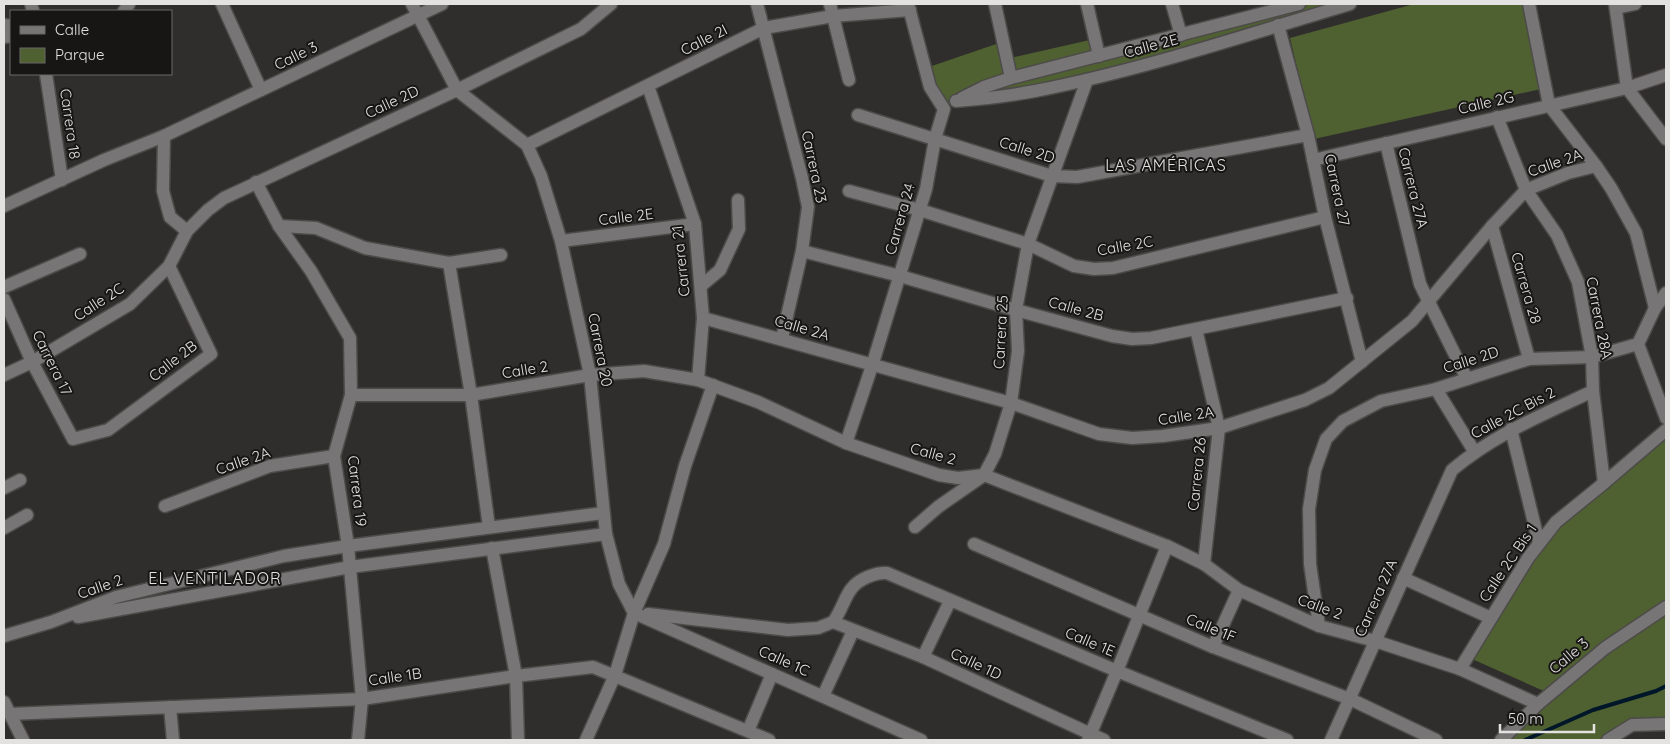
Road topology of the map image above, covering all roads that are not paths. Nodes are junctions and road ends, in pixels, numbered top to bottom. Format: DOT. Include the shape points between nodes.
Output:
graph roads {
  1 [pos="222,4"];
  2 [pos="412,4"];
  3 [pos="442,4"];
  4 [pos="611,4"];
  5 [pos="757,4"];
  6 [pos="995,4"];
  7 [pos="1087,4"];
  8 [pos="1172,4"];
  9 [pos="1298,4"];
  10 [pos="1350,4"];
  11 [pos="1529,4"];
  12 [pos="1635,4"];
  13 [pos="1616,6"];
  14 [pos="909,7"];
  15 [pos="1265,8"];
  16 [pos="831,10"];
  17 [pos="418,16"];
  18 [pos="1278,25"];
  19 [pos="764,28"];
  20 [pos="1181,35"];
  21 [pos="1098,56"];
  22 [pos="46,75"];
  23 [pos="1666,75"];
  24 [pos="1010,78"];
  25 [pos="849,80"];
  26 [pos="1087,80"];
  27 [pos="648,86"];
  28 [pos="1627,88"];
  29 [pos="261,90"];
  30 [pos="457,90"];
  31 [pos="956,101"];
  32 [pos="1549,105"];
  33 [pos="944,109"];
  34 [pos="858,115"];
  35 [pos="1497,117"];
  36 [pos="1308,135"];
  37 [pos="164,136"];
  38 [pos="935,139"];
  39 [pos="1666,139"];
  40 [pos="1386,143"];
  41 [pos="527,145"];
  42 [pos="1313,160"];
  43 [pos="1596,166"];
  44 [pos="1052,176"];
  45 [pos="62,180"];
  46 [pos="256,182"];
  47 [pos="1526,190"];
  48 [pos="850,191"];
  49 [pos="738,200"];
  50 [pos="4,206"];
  51 [pos="920,210"];
  52 [pos="1325,217"];
  53 [pos="695,224"];
  54 [pos="279,226"];
  55 [pos="1492,226"];
  56 [pos="187,230"];
  57 [pos="560,242"];
  58 [pos="1028,244"];
  59 [pos="802,251"];
  60 [pos="80,254"];
  61 [pos="501,255"];
  62 [pos="449,263"];
  63 [pos="169,266"];
  64 [pos="900,276"];
  65 [pos="701,286"];
  66 [pos="4,287"];
  67 [pos="1666,294"];
  68 [pos="1346,298"];
  69 [pos="4,299"];
  70 [pos="1429,302"];
  71 [pos="1655,308"];
  72 [pos="1016,310"];
  73 [pos="703,318"];
  74 [pos="1196,329"];
  75 [pos="782,338"];
  76 [pos="1638,344"];
  77 [pos="1592,357"];
  78 [pos="1529,359"];
  79 [pos="32,362"];
  80 [pos="1362,362"];
  81 [pos="872,366"];
  82 [pos="4,375"];
  83 [pos="590,376"];
  84 [pos="1467,379"];
  85 [pos="698,380"];
  86 [pos="713,385"];
  87 [pos="1436,389"];
  88 [pos="1593,391"];
  89 [pos="350,395"];
  90 [pos="471,395"];
  91 [pos="1011,403"];
  92 [pos="1666,418"];
  93 [pos="1218,428"];
  94 [pos="1511,430"];
  95 [pos="1666,430"];
  96 [pos="73,439"];
  97 [pos="846,443"];
  98 [pos="1474,452"];
  99 [pos="334,456"];
  100 [pos="1452,470"];
  101 [pos="984,475"];
  102 [pos="20,480"];
  103 [pos="1604,483"];
  104 [pos="4,488"];
  105 [pos="165,506"];
  106 [pos="603,513"];
  107 [pos="27,515"];
  108 [pos="489,527"];
  109 [pos="915,527"];
  110 [pos="4,528"];
  111 [pos="606,534"];
  112 [pos="1539,543"];
  113 [pos="974,544"];
  114 [pos="348,546"];
  115 [pos="1167,546"];
  116 [pos="492,548"];
  117 [pos="1204,564"];
  118 [pos="350,567"];
  119 [pos="1403,578"];
  120 [pos="1239,590"];
  121 [pos="950,601"];
  122 [pos="1666,607"];
  123 [pos="634,613"];
  124 [pos="1139,615"];
  125 [pos="1491,618"];
  126 [pos="51,622"];
  127 [pos="833,622"];
  128 [pos="1319,626"];
  129 [pos="853,631"];
  130 [pos="4,636"];
  131 [pos="1375,641"];
  132 [pos="1213,647"];
  133 [pos="923,657"];
  134 [pos="1460,669"];
  135 [pos="1118,672"];
  136 [pos="772,674"];
  137 [pos="615,675"];
  138 [pos="516,676"];
  139 [pos="823,696"];
  140 [pos="362,699"];
  141 [pos="1350,699"];
  142 [pos="4,702"];
  143 [pos="1538,704"];
  144 [pos="170,707"];
  145 [pos="10,714"];
  146 [pos="1666,724"];
  147 [pos="748,731"];
  148 [pos="1261,735"];
  149 [pos="1089,737"];
  150 [pos="23,740"];
  151 [pos="172,740"];
  152 [pos="358,740"];
  153 [pos="518,740"];
  154 [pos="586,740"];
  155 [pos="769,740"];
  156 [pos="921,740"];
  157 [pos="1104,740"];
  158 [pos="1287,740"];
  159 [pos="1331,740"];
  160 [pos="1436,740"];
  161 [pos="1500,740"];
  162 [pos="1608,740"];
  1 -- 29 [label="street"];
  2 -- 17 [label="street, Carrera 20"];
  3 -- 17 [label="street, Calle 3"];
  4 -- 30 [label="street, Calle 2D" via="581,29"];
  5 -- 19 [label="street, Carrera 23"];
  6 -- 24 [label="street"];
  7 -- 21 [label="street"];
  8 -- 20 [label="street"];
  9 -- 15 [label="street, Calle 2E"];
  10 -- 18 [label="street, Calle 2E"];
  11 -- 32 [label="street"];
  12 -- 13 [label="street"];
  13 -- 28 [label="street"];
  14 -- 16 [label="street, Calle 2I"];
  14 -- 33 [label="street" via="930,87"];
  15 -- 20 [label="street, Calle 2E"];
  16 -- 19 [label="street, Calle 2I"];
  16 -- 25 [label="street"];
  17 -- 29 [label="street, Calle 3"];
  17 -- 30 [label="street, Carrera 20"];
  18 -- 26 [label="street, Calle 2E"];
  18 -- 36 [label="street, Carrera 27"];
  19 -- 27 [label="street, Calle 2I"];
  19 -- 59 [label="street, Carrera 23" via="808,207"];
  20 -- 21 [label="street, Calle 2E"];
  21 -- 24 [label="street, Calle 2E"];
  22 -- 45 [label="street, Carrera 18"];
  23 -- 28 [label="street, Calle 2G"];
  24 -- 31 [label="street, Calle 2E"];
  26 -- 31 [label="street, Calle 2E" via="1033,92"];
  26 -- 44 [label="street, Carrera 25"];
  27 -- 41 [label="street, Calle 2I"];
  27 -- 53 [label="street, Carrera 21"];
  28 -- 32 [label="street, Calle 2G"];
  28 -- 39 [label="street"];
  29 -- 37 [label="street, Calle 3"];
  30 -- 41 [label="street, Carrera 20"];
  30 -- 46 [label="street, Calle 2D"];
  31 -- 33 [label="street, Calle 2E"];
  32 -- 35 [label="street, Calle 2G"];
  32 -- 43 [label="street"];
  33 -- 38 [label="street, Carrera 24"];
  34 -- 38 [label="street, Calle 2D"];
  35 -- 40 [label="street, Calle 2G"];
  35 -- 47 [label="street, Carrera 28A"];
  36 -- 42 [label="street, Carrera 27"];
  36 -- 44 [label="street, Calle 2D" via="1077,177"];
  37 -- 45 [label="street, Calle 3"];
  37 -- 56 [label="street" via="164,190 170,216"];
  38 -- 44 [label="street, Calle 2D"];
  38 -- 51 [label="street, Carrera 24"];
  40 -- 42 [label="street, Calle 2G"];
  40 -- 70 [label="street, Carrera 27A" via="1420,284"];
  41 -- 57 [label="street, Carrera 20" via="541,176"];
  42 -- 52 [label="street, Carrera 27"];
  43 -- 47 [label="street, Calle 2A"];
  43 -- 71 [label="street" via="1636,233"];
  44 -- 58 [label="street, Carrera 25"];
  45 -- 50 [label="street"];
  46 -- 54 [label="street, Carrera 19"];
  46 -- 56 [label="street, Calle 2D" via="224,198"];
  47 -- 55 [label="street, Calle 2A"];
  47 -- 77 [label="street, Carrera 28A" via="1557,236 1578,282"];
  48 -- 51 [label="street, Calle 2C"];
  49 -- 65 [label="street" via="739,229 720,270"];
  51 -- 58 [label="street, Calle 2C"];
  51 -- 64 [label="street, Carrera 24"];
  52 -- 58 [label="street, Calle 2C" via="1113,268 1074,266"];
  52 -- 68 [label="street, Carrera 27"];
  53 -- 57 [label="street, Calle 2E"];
  53 -- 65 [label="street, Carrera 21"];
  54 -- 62 [label="street" via="316,228 364,248"];
  54 -- 89 [label="street, Carrera 19" via="311,271 350,338"];
  55 -- 70 [label="street, Calle 2A"];
  55 -- 78 [label="street, Carrera 28"];
  56 -- 63 [label="street, Calle 2C"];
  57 -- 83 [label="street, Carrera 20"];
  58 -- 72 [label="street, Carrera 25"];
  59 -- 64 [label="street, Calle 2B"];
  59 -- 75 [label="street, Carrera 23"];
  60 -- 66 [label="street"];
  61 -- 62 [label="street"];
  62 -- 90 [label="street"];
  63 -- 79 [label="street, Calle 2C" via="130,304"];
  63 -- 96 [label="street, Calle 2B" via="211,354 108,430"];
  64 -- 72 [label="street, Calle 2B"];
  64 -- 81 [label="street, Carrera 24"];
  65 -- 73 [label="street, Carrera 21"];
  67 -- 71 [label="street"];
  68 -- 74 [label="street, Calle 2B"];
  68 -- 80 [label="street, Carrera 27"];
  69 -- 79 [label="street, Carrera 17"];
  70 -- 80 [label="street, Calle 2A" via="1412,321"];
  70 -- 84 [label="street, Carrera 27A"];
  71 -- 76 [label="street"];
  72 -- 74 [label="street, Calle 2B" via="1132,339"];
  72 -- 91 [label="street, Carrera 25" via="1018,351"];
  73 -- 75 [label="street, Calle 2A"];
  73 -- 85 [label="street, Carrera 21"];
  74 -- 93 [label="street, Carrera 26"];
  75 -- 81 [label="street, Calle 2A"];
  76 -- 77 [label="street, Calle 2D"];
  76 -- 92 [label="street"];
  77 -- 78 [label="street, Calle 2D"];
  77 -- 88 [label="street, Carrera 28A"];
  78 -- 84 [label="street, Calle 2D"];
  79 -- 82 [label="street, Calle 2C"];
  79 -- 96 [label="street, Carrera 17"];
  80 -- 93 [label="street, Calle 2A" via="1329,388 1305,400"];
  81 -- 91 [label="street, Calle 2A"];
  81 -- 97 [label="street, Carrera 24"];
  83 -- 85 [label="street, Calle 2" via="644,371"];
  83 -- 90 [label="street, Calle 2"];
  83 -- 106 [label="street, Carrera 20"];
  84 -- 87 [label="street, Calle 2D"];
  85 -- 86 [label="street, Calle 2"];
  86 -- 97 [label="street, Calle 2"];
  86 -- 123 [label="street" via="685,466 664,544"];
  87 -- 98 [label="street"];
  87 -- 128 [label="street, Calle 2D" via="1381,401 1343,421 1326,439 1314,470 1309,509 1310,564"];
  88 -- 94 [label="street, Calle 2C Bis 2"];
  88 -- 103 [label="street, Carrera 28A"];
  89 -- 90 [label="street, Calle 2"];
  89 -- 99 [label="street, Carrera 19"];
  90 -- 108 [label="street"];
  91 -- 93 [label="street, Calle 2A" via="1099,434 1132,438"];
  91 -- 101 [label="street, Carrera 25" via="995,454"];
  93 -- 117 [label="street, Carrera 26"];
  94 -- 98 [label="street, Calle 2C Bis 2"];
  94 -- 112 [label="street"];
  95 -- 103 [label="street, Calle 2C Bis 1"];
  97 -- 101 [label="street, Calle 2" via="939,475 958,478"];
  98 -- 100 [label="street, Calle 2C Bis 2"];
  99 -- 105 [label="street, Calle 2A" via="270,466"];
  99 -- 114 [label="street, Carrera 19"];
  100 -- 119 [label="street, Carrera 27A"];
  101 -- 109 [label="street, Carrera 25"];
  101 -- 115 [label="street, Calle 2"];
  102 -- 104 [label="street"];
  103 -- 112 [label="street, Calle 2C Bis 1" via="1556,522"];
  106 -- 108 [label="street, Calle 2"];
  106 -- 111 [label="street, Carrera 20"];
  107 -- 110 [label="street"];
  108 -- 114 [label="street, Calle 2"];
  111 -- 116 [label="street, Calle 2"];
  111 -- 123 [label="street, Carrera 20" via="619,584"];
  112 -- 125 [label="street, Calle 2C Bis 1"];
  113 -- 124 [label="street, Calle 1F"];
  114 -- 118 [label="street, Carrera 19"];
  114 -- 126 [label="street, Calle 2" via="284,556 116,597"];
  115 -- 117 [label="street, Calle 2"];
  115 -- 124 [label="street"];
  116 -- 118 [label="street, Calle 2"];
  116 -- 138 [label="street"];
  117 -- 120 [label="street, Calle 2"];
  118 -- 126 [label="street, Calle 2"];
  118 -- 140 [label="street, Carrera 19"];
  119 -- 125 [label="street"];
  119 -- 131 [label="street, Carrera 27A"];
  120 -- 128 [label="street, Calle 2"];
  120 -- 132 [label="street"];
  121 -- 127 [label="street, Calle 1E" via="887,573 872,574 852,588"];
  121 -- 133 [label="street"];
  121 -- 135 [label="street, Calle 1E"];
  122 -- 143 [label="street, Calle 3" via="1605,648"];
  123 -- 127 [label="street" via="788,630 818,628"];
  123 -- 136 [label="street, Calle 1C"];
  123 -- 137 [label="street"];
  124 -- 132 [label="street, Calle 1F"];
  124 -- 135 [label="street"];
  125 -- 134 [label="street, Calle 2C Bis 1"];
  126 -- 130 [label="street, Calle 2"];
  127 -- 129 [label="street, Calle 1D"];
  128 -- 131 [label="street, Calle 2"];
  129 -- 133 [label="street, Calle 1D"];
  129 -- 139 [label="street"];
  131 -- 134 [label="street, Calle 2"];
  131 -- 141 [label="street, Carrera 27A"];
  132 -- 141 [label="street, Calle 1F"];
  133 -- 149 [label="street, Calle 1D"];
  134 -- 143 [label="street, Calle 2"];
  135 -- 148 [label="street, Calle 1E"];
  135 -- 149 [label="street"];
  136 -- 139 [label="street, Calle 1C"];
  136 -- 147 [label="street"];
  137 -- 138 [label="street, Calle 1B" via="593,667"];
  137 -- 147 [label="street, Calle 1B"];
  137 -- 154 [label="street"];
  138 -- 140 [label="street, Calle 1B"];
  138 -- 153 [label="street"];
  139 -- 156 [label="street, Calle 1C"];
  140 -- 144 [label="street, Calle 1B"];
  140 -- 152 [label="street, Carrera 19"];
  141 -- 159 [label="street, Carrera 27A"];
  141 -- 160 [label="street, Calle 1F"];
  142 -- 145 [label="street"];
  143 -- 161 [label="street, Calle 3"];
  144 -- 145 [label="street, Calle 1B"];
  144 -- 151 [label="street"];
  145 -- 150 [label="street"];
  146 -- 162 [label="street" via="1632,725"];
  147 -- 155 [label="street, Calle 1B"];
  148 -- 158 [label="street, Calle 1E"];
  149 -- 157 [label="street, Calle 1D"];
}
